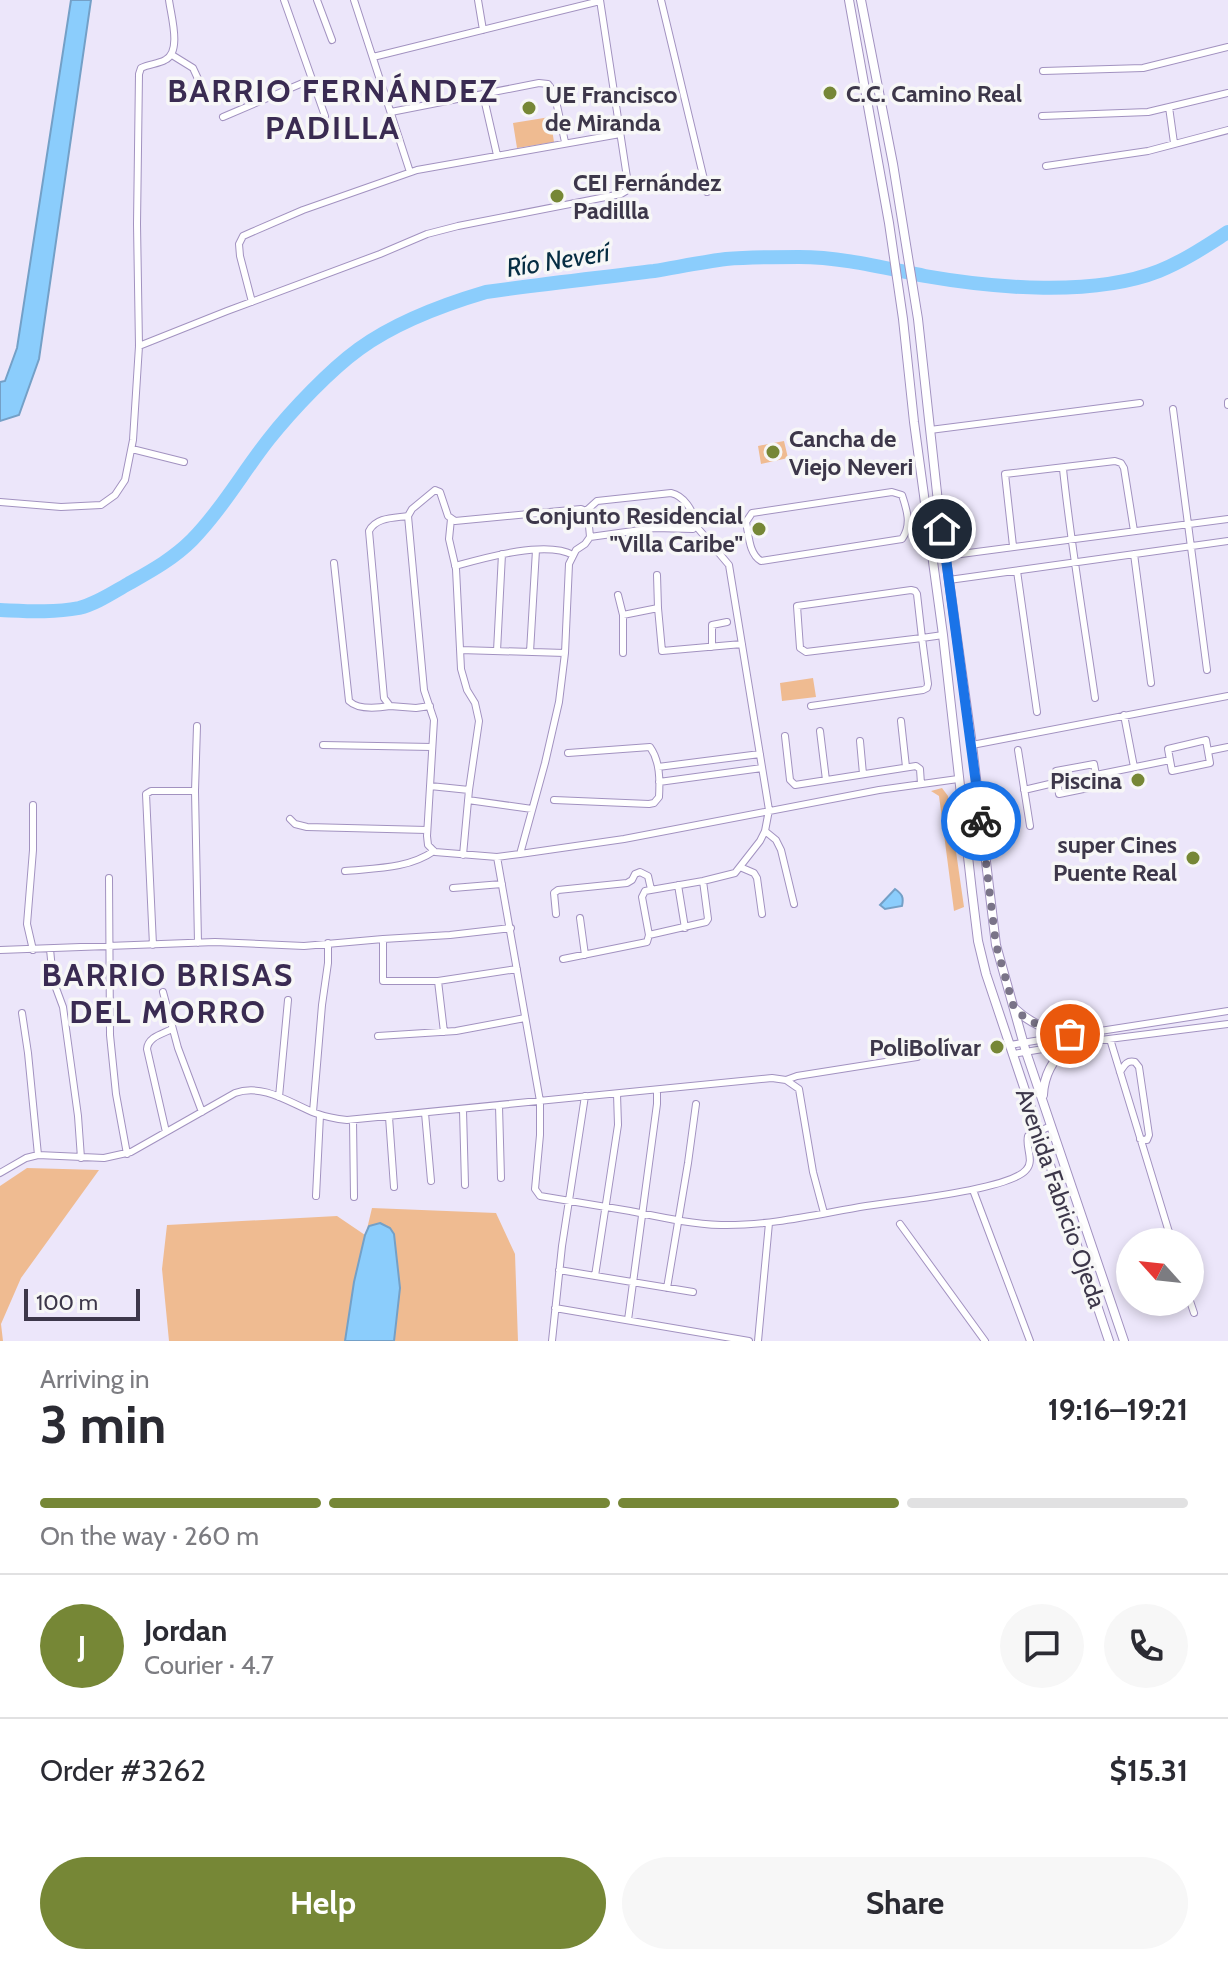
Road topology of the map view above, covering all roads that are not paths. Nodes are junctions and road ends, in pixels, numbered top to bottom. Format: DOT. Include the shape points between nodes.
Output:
graph roads {
  1 [pos="169,0"];
  2 [pos="284,0"];
  3 [pos="317,0"];
  4 [pos="354,0"];
  5 [pos="478,0"];
  6 [pos="661,0"];
  7 [pos="849,0"];
  8 [pos="861,0"];
  9 [pos="600,1"];
  10 [pos="483,30"];
  11 [pos="332,40"];
  12 [pos="1228,47"];
  13 [pos="172,55"];
  14 [pos="373,57"];
  15 [pos="1043,71"];
  16 [pos="312,79"];
  17 [pos="1228,93"];
  18 [pos="205,94"];
  19 [pos="483,94"];
  20 [pos="1169,107"];
  21 [pos="391,112"];
  22 [pos="325,116"];
  23 [pos="1042,116"];
  24 [pos="223,117"];
  25 [pos="885,123"];
  26 [pos="871,126"];
  27 [pos="1228,130"];
  28 [pos="620,134"];
  29 [pos="565,142"];
  30 [pos="1174,143"];
  31 [pos="497,155"];
  32 [pos="1046,166"];
  33 [pos="410,172"];
  34 [pos="707,192"];
  35 [pos="252,302"];
  36 [pos="139,346"];
  37 [pos="1140,403"];
  38 [pos="1173,409"];
  39 [pos="930,430"];
  40 [pos="132,449"];
  41 [pos="184,462"];
  42 [pos="1063,469"];
  43 [pos="0,502"];
  44 [pos="927,509"];
  45 [pos="586,511"];
  46 [pos="908,514"];
  47 [pos="408,516"];
  48 [pos="451,519"];
  49 [pos="1228,519"];
  50 [pos="1187,524"];
  51 [pos="696,526"];
  52 [pos="1134,531"];
  53 [pos="590,537"];
  54 [pos="1071,539"];
  55 [pos="1228,541"];
  56 [pos="1013,546"];
  57 [pos="1190,546"];
  58 [pos="536,550"];
  59 [pos="502,554"];
  60 [pos="1134,554"];
  61 [pos="573,555"];
  62 [pos="946,556"];
  63 [pos="1076,562"];
  64 [pos="334,563"];
  65 [pos="455,566"];
  66 [pos="1017,571"];
  67 [pos="657,575"];
  68 [pos="949,580"];
  69 [pos="618,595"];
  70 [pos="658,608"];
  71 [pos="623,615"];
  72 [pos="727,622"];
  73 [pos="943,635"];
  74 [pos="922,638"];
  75 [pos="742,644"];
  76 [pos="712,647"];
  77 [pos="460,650"];
  78 [pos="497,651"];
  79 [pos="530,652"];
  80 [pos="565,653"];
  81 [pos="623,653"];
  82 [pos="1207,670"];
  83 [pos="1151,683"];
  84 [pos="1228,696"];
  85 [pos="1095,698"];
  86 [pos="390,706"];
  87 [pos="430,706"];
  88 [pos="811,706"];
  89 [pos="1037,712"];
  90 [pos="1124,715"];
  91 [pos="901,721"];
  92 [pos="197,726"];
  93 [pos="820,731"];
  94 [pos="785,736"];
  95 [pos="860,741"];
  96 [pos="323,745"];
  97 [pos="972,745"];
  98 [pos="432,747"];
  99 [pos="1228,747"];
  100 [pos="1018,750"];
  101 [pos="1208,751"];
  102 [pos="568,753"];
  103 [pos="760,754"];
  104 [pos="1170,760"];
  105 [pos="658,767"];
  106 [pos="906,767"];
  107 [pos="1134,767"];
  108 [pos="762,768"];
  109 [pos="863,774"];
  110 [pos="1096,775"];
  111 [pos="958,779"];
  112 [pos="826,780"];
  113 [pos="659,782"];
  114 [pos="1058,782"];
  115 [pos="921,784"];
  116 [pos="430,786"];
  117 [pos="469,790"];
  118 [pos="1024,790"];
  119 [pos="195,791"];
  120 [pos="468,800"];
  121 [pos="554,800"];
  122 [pos="33,805"];
  123 [pos="532,809"];
  124 [pos="769,810"];
  125 [pos="290,819"];
  126 [pos="1030,826"];
  127 [pos="427,830"];
  128 [pos="765,831"];
  129 [pos="434,851"];
  130 [pos="520,854"];
  131 [pos="463,855"];
  132 [pos="497,857"];
  133 [pos="740,867"];
  134 [pos="345,871"];
  135 [pos="109,878"];
  136 [pos="703,881"];
  137 [pos="502,884"];
  138 [pos="678,885"];
  139 [pos="453,888"];
  140 [pos="651,889"];
  141 [pos="794,904"];
  142 [pos="556,914"];
  143 [pos="762,914"];
  144 [pos="580,918"];
  145 [pos="511,928"];
  146 [pos="685,928"];
  147 [pos="649,935"];
  148 [pos="383,939"];
  149 [pos="198,943"];
  150 [pos="328,943"];
  151 [pos="153,945"];
  152 [pos="110,946"];
  153 [pos="50,949"];
  154 [pos="0,950"];
  155 [pos="33,950"];
  156 [pos="585,955"];
  157 [pos="563,959"];
  158 [pos="517,969"];
  159 [pos="438,981"];
  160 [pos="163,992"];
  161 [pos="288,1000"];
  162 [pos="1014,1008"];
  163 [pos="1228,1011"];
  164 [pos="22,1013"];
  165 [pos="525,1018"];
  166 [pos="1018,1024"];
  167 [pos="1228,1024"];
  168 [pos="1003,1025"];
  169 [pos="172,1029"];
  170 [pos="444,1032"];
  171 [pos="1083,1034"];
  172 [pos="378,1036"];
  173 [pos="1110,1039"];
  174 [pos="1068,1046"];
  175 [pos="1025,1047"];
  176 [pos="1011,1049"];
  177 [pos="917,1057"];
  178 [pos="1120,1072"];
  179 [pos="786,1080"];
  180 [pos="657,1090"];
  181 [pos="617,1094"];
  182 [pos="585,1096"];
  183 [pos="279,1097"];
  184 [pos="1043,1099"];
  185 [pos="540,1101"];
  186 [pos="696,1104"];
  187 [pos="499,1106"];
  188 [pos="463,1110"];
  189 [pos="202,1112"];
  190 [pos="425,1113"];
  191 [pos="316,1114"];
  192 [pos="389,1117"];
  193 [pos="353,1120"];
  194 [pos="1051,1126"];
  195 [pos="1039,1131"];
  196 [pos="166,1132"];
  197 [pos="1140,1139"];
  198 [pos="127,1154"];
  199 [pos="38,1155"];
  200 [pos="81,1158"];
  201 [pos="0,1159"];
  202 [pos="3,1171"];
  203 [pos="501,1178"];
  204 [pos="431,1181"];
  205 [pos="465,1185"];
  206 [pos="394,1187"];
  207 [pos="973,1190"];
  208 [pos="316,1196"];
  209 [pos="354,1197"];
  210 [pos="570,1201"];
  211 [pos="606,1207"];
  212 [pos="824,1213"];
  213 [pos="642,1214"];
  214 [pos="678,1221"];
  215 [pos="769,1223"];
  216 [pos="900,1224"];
  217 [pos="1168,1228"];
  218 [pos="559,1270"];
  219 [pos="595,1276"];
  220 [pos="633,1283"];
  221 [pos="667,1288"];
  222 [pos="693,1292"];
  223 [pos="555,1308"];
  224 [pos="628,1320"];
  225 [pos="706,1337"];
  226 [pos="552,1341"];
  227 [pos="749,1341"];
  228 [pos="758,1341"];
  229 [pos="985,1341"];
  230 [pos="1030,1341"];
  231 [pos="1109,1341"];
  232 [pos="1124,1341"];
  1 -- 13 [label="street"];
  2 -- 16 [label="street"];
  3 -- 11 [label="street"];
  4 -- 14 [label="street"];
  5 -- 10 [label="street"];
  6 -- 34 [label="street"];
  7 -- 26 [label="street, Avenida Fabricio Ojeda"];
  8 -- 25 [label="street, Avenida Fabricio Ojeda"];
  9 -- 10 [label="street"];
  9 -- 28 [label="street"];
  10 -- 14 [label="street"];
  12 -- 15 [label="street" via="1143,68"];
  13 -- 18 [label="street" via="193,68"];
  13 -- 36 [label="street" via="141,68 139,74"];
  14 -- 21 [label="street"];
  16 -- 22 [label="street"];
  16 -- 24 [label="street"];
  17 -- 20 [label="street"];
  19 -- 21 [label="street"];
  19 -- 29 [label="street" via="548,84"];
  19 -- 31 [label="street"];
  20 -- 23 [label="street"];
  20 -- 30 [label="street"];
  21 -- 33 [label="street"];
  25 -- 26 [label="street"];
  25 -- 39 [label="street, Avenida Fabricio Ojeda" via="918,319"];
  26 -- 44 [label="street, Avenida Fabricio Ojeda"];
  27 -- 30 [label="street"];
  28 -- 29 [label="street"];
  28 -- 35 [label="street" via="628,184 621,194 427,234"];
  29 -- 31 [label="street"];
  30 -- 32 [label="street"];
  31 -- 33 [label="street"];
  33 -- 35 [label="street" via="243,236 240,256"];
  35 -- 36 [label="street"];
  36 -- 40 [label="street"];
  37 -- 39 [label="street"];
  38 -- 50 [label="street"];
  39 -- 62 [label="street, Avenida Fabricio Ojeda"];
  40 -- 41 [label="street"];
  40 -- 43 [label="street" via="125,480 101,505"];
  42 -- 52 [label="street" via="1121,463"];
  42 -- 54 [label="street"];
  42 -- 56 [label="street" via="1005,474"];
  44 -- 46 [label="street"];
  44 -- 73 [label="street, Avenida Fabricio Ojeda"];
  45 -- 48 [label="street"];
  45 -- 51 [label="street" via="597,501 675,494"];
  45 -- 53 [label="street"];
  46 -- 46 [label="street" via="902,539 761,561 753,554 746,522 752,513 892,492 902,495"];
  47 -- 48 [label="street" via="437,490"];
  47 -- 86 [label="street" via="378,521 369,531 384,698"];
  47 -- 87 [label="street" via="423,683"];
  48 -- 65 [label="street"];
  49 -- 50 [label="street"];
  50 -- 52 [label="street"];
  50 -- 57 [label="street"];
  51 -- 53 [label="street"];
  51 -- 75 [label="street" via="729,565"];
  52 -- 54 [label="street"];
  53 -- 61 [label="street"];
  54 -- 56 [label="street"];
  54 -- 63 [label="street"];
  55 -- 57 [label="street"];
  56 -- 62 [label="street"];
  57 -- 60 [label="street"];
  57 -- 82 [label="street"];
  58 -- 59 [label="street"];
  58 -- 61 [label="street"];
  58 -- 79 [label="street"];
  59 -- 65 [label="street"];
  59 -- 78 [label="street"];
  60 -- 63 [label="street"];
  60 -- 83 [label="street"];
  61 -- 80 [label="street"];
  62 -- 68 [label="street, Avenida Fabricio Ojeda"];
  63 -- 66 [label="street"];
  63 -- 85 [label="street"];
  64 -- 86 [label="street" via="349,701 355,706"];
  65 -- 77 [label="street"];
  66 -- 68 [label="street"];
  66 -- 89 [label="street"];
  67 -- 70 [label="street"];
  68 -- 97 [label="street, Avenida Fabricio Ojeda"];
  69 -- 71 [label="street"];
  70 -- 71 [label="street"];
  70 -- 76 [label="street" via="662,651"];
  71 -- 81 [label="street"];
  72 -- 76 [label="street" via="712,625"];
  73 -- 74 [label="street"];
  73 -- 111 [label="street, Avenida Fabricio Ojeda"];
  74 -- 74 [label="street" via="806,652 800,648 796,609 915,591"];
  74 -- 88 [label="street" via="927,688"];
  75 -- 76 [label="street"];
  75 -- 103 [label="street"];
  77 -- 78 [label="street"];
  77 -- 117 [label="street" via="462,676 479,721"];
  78 -- 79 [label="street"];
  79 -- 80 [label="street"];
  80 -- 123 [label="street" via="559,702"];
  84 -- 90 [label="street"];
  86 -- 87 [label="street"];
  87 -- 98 [label="street"];
  90 -- 97 [label="street"];
  90 -- 107 [label="street"];
  91 -- 106 [label="street"];
  92 -- 119 [label="street"];
  93 -- 112 [label="street"];
  94 -- 112 [label="street" via="792,783"];
  95 -- 109 [label="street"];
  96 -- 98 [label="street"];
  97 -- 162 [label="street, Avenida Fabricio Ojeda" via="996,945"];
  98 -- 116 [label="street"];
  99 -- 101 [label="street"];
  100 -- 118 [label="street"];
  101 -- 104 [label="street" via="1206,740 1180,746 1168,749"];
  101 -- 104 [label="street" via="1210,763 1185,769 1172,771"];
  102 -- 105 [label="street" via="650,747"];
  103 -- 105 [label="street"];
  103 -- 108 [label="street"];
  104 -- 107 [label="street"];
  105 -- 113 [label="street"];
  106 -- 109 [label="street"];
  106 -- 115 [label="street" via="919,766"];
  107 -- 110 [label="street"];
  108 -- 113 [label="street"];
  108 -- 124 [label="street"];
  109 -- 112 [label="street"];
  110 -- 114 [label="street" via="1094,764 1056,771"];
  110 -- 114 [label="street" via="1098,786 1059,794"];
  111 -- 115 [label="street"];
  111 -- 168 [label="street, Avenida Fabricio Ojeda" via="978,941"];
  113 -- 121 [label="street" via="659,797 649,804"];
  114 -- 118 [label="street"];
  115 -- 124 [label="street"];
  116 -- 117 [label="street"];
  116 -- 127 [label="street"];
  117 -- 120 [label="street"];
  118 -- 126 [label="street"];
  119 -- 149 [label="street"];
  119 -- 151 [label="street" via="146,794"];
  120 -- 123 [label="street"];
  120 -- 131 [label="street"];
  122 -- 155 [label="street" via="27,924"];
  123 -- 130 [label="street"];
  124 -- 128 [label="street"];
  124 -- 130 [label="street"];
  125 -- 127 [label="street" via="307,827"];
  127 -- 129 [label="street"];
  128 -- 133 [label="street"];
  128 -- 141 [label="street" via="781,850"];
  129 -- 131 [label="street"];
  129 -- 134 [label="street" via="401,865"];
  130 -- 132 [label="street"];
  131 -- 132 [label="street"];
  132 -- 137 [label="street"];
  133 -- 136 [label="street" via="728,876"];
  133 -- 143 [label="street" via="757,878"];
  135 -- 152 [label="street"];
  136 -- 138 [label="street"];
  136 -- 146 [label="street" via="708,919"];
  137 -- 139 [label="street"];
  137 -- 145 [label="street"];
  138 -- 140 [label="street"];
  138 -- 146 [label="street"];
  140 -- 142 [label="street" via="648,876 640,872 627,883 558,890"];
  140 -- 147 [label="street" via="642,897"];
  144 -- 156 [label="street"];
  145 -- 148 [label="street"];
  145 -- 158 [label="street"];
  146 -- 147 [label="street"];
  147 -- 156 [label="street" via="643,944"];
  148 -- 150 [label="street"];
  148 -- 159 [label="street" via="383,981"];
  149 -- 150 [label="street"];
  149 -- 151 [label="street"];
  150 -- 191 [label="street"];
  151 -- 152 [label="street"];
  152 -- 153 [label="street"];
  152 -- 198 [label="street" via="110,1035"];
  153 -- 155 [label="street"];
  153 -- 200 [label="street" via="63,1007"];
  154 -- 155 [label="street"];
  156 -- 157 [label="street"];
  158 -- 159 [label="street"];
  158 -- 165 [label="street"];
  159 -- 170 [label="street"];
  160 -- 169 [label="street"];
  161 -- 183 [label="street"];
  162 -- 166 [label="street, Avenida Fabricio Ojeda"];
  162 -- 171 [label="street" via="1045,1029"];
  163 -- 171 [label="street"];
  164 -- 199 [label="street"];
  165 -- 170 [label="street"];
  165 -- 185 [label="street"];
  166 -- 168 [label="street" via="1012,1031"];
  166 -- 175 [label="street, Avenida Fabricio Ojeda"];
  167 -- 173 [label="street"];
  168 -- 176 [label="street, Avenida Fabricio Ojeda"];
  169 -- 189 [label="street"];
  169 -- 196 [label="street" via="147,1044"];
  170 -- 172 [label="street"];
  171 -- 175 [label="street"];
  173 -- 174 [label="street"];
  173 -- 178 [label="street"];
  174 -- 175 [label="street"];
  174 -- 184 [label="street" via="1047,1075"];
  175 -- 176 [label="street"];
  175 -- 184 [label="street, Avenida Fabricio Ojeda"];
  176 -- 195 [label="street, Avenida Fabricio Ojeda"];
  177 -- 179 [label="street"];
  178 -- 197 [label="street"];
  178 -- 197 [label="street" via="1129,1062 1139,1067 1149,1135"];
  179 -- 180 [label="street"];
  179 -- 212 [label="street" via="799,1089"];
  180 -- 181 [label="street"];
  180 -- 213 [label="street"];
  181 -- 182 [label="street"];
  181 -- 211 [label="street"];
  182 -- 185 [label="street"];
  182 -- 210 [label="street"];
  183 -- 189 [label="street" via="245,1089"];
  183 -- 191 [label="street"];
  184 -- 194 [label="street, Avenida Fabricio Ojeda"];
  185 -- 187 [label="street"];
  185 -- 210 [label="street" via="535,1191"];
  186 -- 214 [label="street"];
  187 -- 188 [label="street"];
  187 -- 203 [label="street"];
  188 -- 190 [label="street"];
  188 -- 205 [label="street"];
  189 -- 196 [label="street"];
  190 -- 192 [label="street"];
  190 -- 204 [label="street"];
  191 -- 193 [label="street"];
  191 -- 208 [label="street"];
  192 -- 193 [label="street"];
  192 -- 206 [label="street"];
  193 -- 209 [label="street"];
  194 -- 195 [label="street"];
  194 -- 232 [label="street, Avenida Fabricio Ojeda"];
  195 -- 207 [label="street" via="1028,1136 1025,1172"];
  195 -- 231 [label="street, Avenida Fabricio Ojeda"];
  196 -- 198 [label="street"];
  197 -- 217 [label="street"];
  198 -- 200 [label="street"];
  199 -- 200 [label="street"];
  199 -- 202 [label="street"];
  201 -- 202 [label="street"];
  207 -- 212 [label="street"];
  207 -- 230 [label="street"];
  210 -- 211 [label="street"];
  210 -- 218 [label="street"];
  211 -- 213 [label="street"];
  211 -- 219 [label="street"];
  212 -- 215 [label="street"];
  213 -- 214 [label="street"];
  213 -- 220 [label="street"];
  214 -- 215 [label="street"];
  214 -- 221 [label="street"];
  215 -- 228 [label="street"];
  216 -- 229 [label="street"];
  218 -- 219 [label="street"];
  218 -- 223 [label="street"];
  219 -- 220 [label="street"];
  220 -- 221 [label="street"];
  220 -- 224 [label="street"];
  221 -- 222 [label="street"];
  223 -- 224 [label="street"];
  223 -- 226 [label="street"];
  224 -- 225 [label="street"];
  225 -- 227 [label="street"];
}
